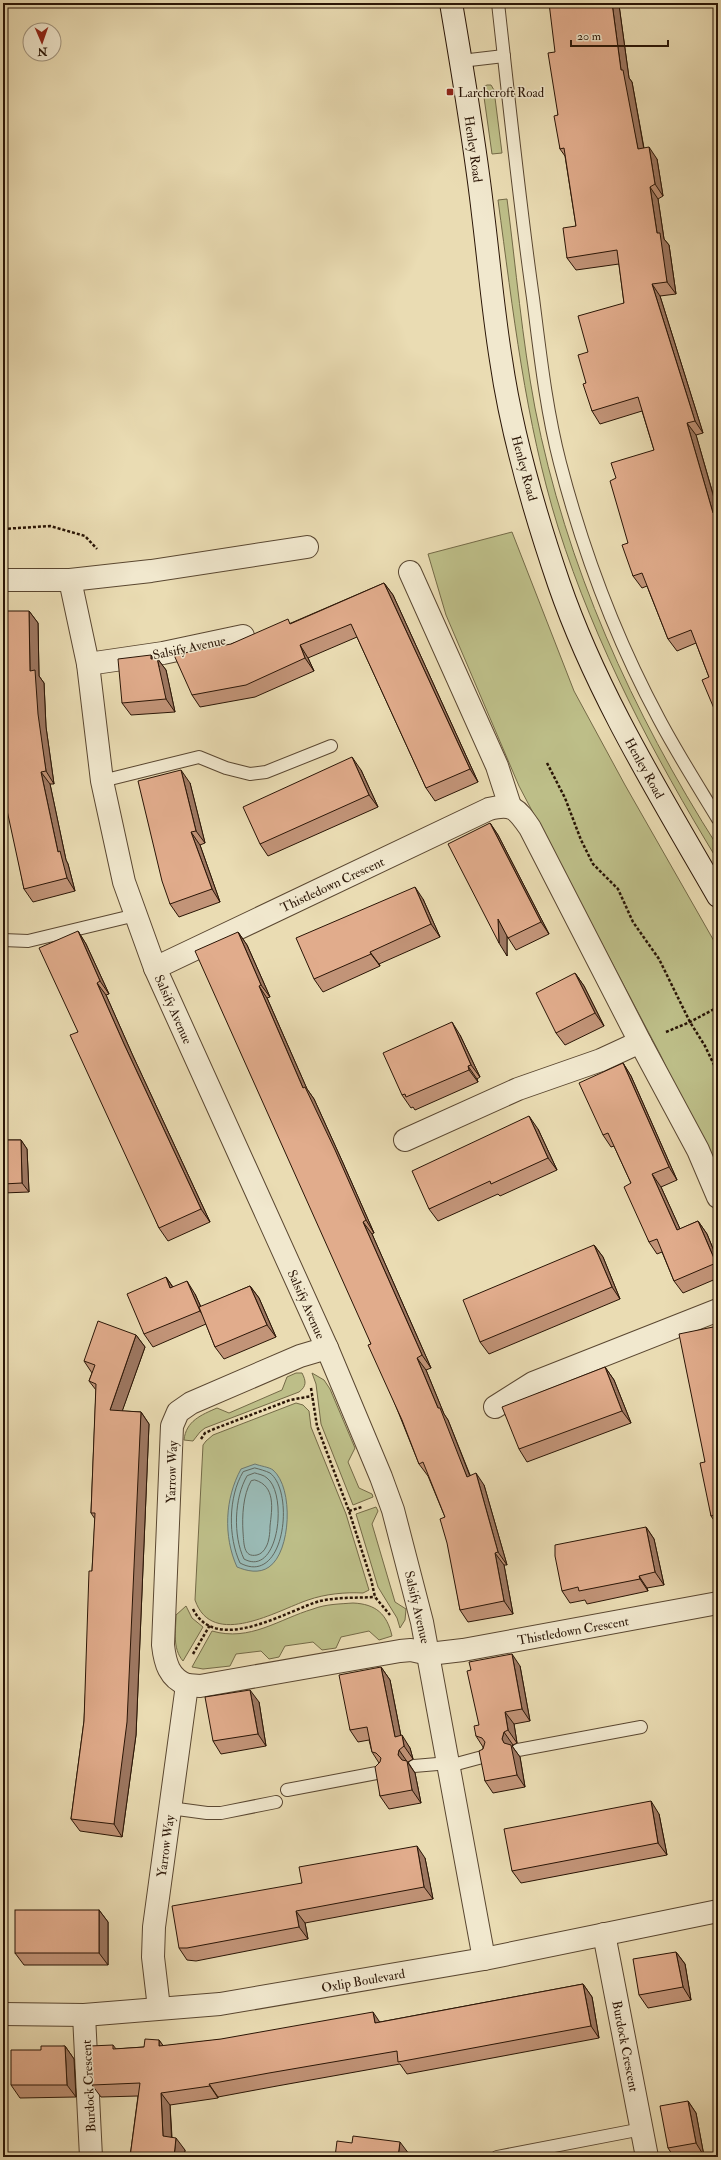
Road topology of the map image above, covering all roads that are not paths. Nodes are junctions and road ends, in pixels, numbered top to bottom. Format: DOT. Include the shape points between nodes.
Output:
graph roads {
  1 [pos="451,3"];
  2 [pos="498,3"];
  3 [pos="504,56"];
  4 [pos="461,61"];
  5 [pos="307,547"];
  6 [pos="410,572"];
  7 [pos="3,580"];
  8 [pos="70,580"];
  9 [pos="243,636"];
  10 [pos="88,664"];
  11 [pos="331,746"];
  12 [pos="102,781"];
  13 [pos="510,806"];
  14 [pos="718,819"];
  15 [pos="718,896"];
  16 [pos="136,915"];
  17 [pos="3,940"];
  18 [pos="155,968"];
  19 [pos="640,1042"];
  20 [pos="405,1140"];
  21 [pos="718,1197"];
  22 [pos="718,1310"];
  23 [pos="327,1348"];
  24 [pos="495,1407"];
  25 [pos="718,1603"];
  26 [pos="429,1654"];
  27 [pos="187,1685"];
  28 [pos="641,1727"];
  29 [pos="518,1750"];
  30 [pos="486,1756"];
  31 [pos="449,1764"];
  32 [pos="414,1766"];
  33 [pos="382,1772"];
  34 [pos="287,1790"];
  35 [pos="276,1802"];
  36 [pos="170,1808"];
  37 [pos="718,1911"];
  38 [pos="604,1934"];
  39 [pos="484,1959"];
  40 [pos="159,2008"];
  41 [pos="3,2014"];
  42 [pos="84,2015"];
  43 [pos="642,2129"];
  44 [pos="91,2157"];
  45 [pos="497,2157"];
  46 [pos="647,2157"];
  1 -- 4 [label="street, Henley Road"];
  2 -- 3 [label="lane"];
  3 -- 4 [label="lane"];
  3 -- 14 [label="lane" via="522,222 544,378 560,461 608,607 629,658 658,718"];
  4 -- 15 [label="street, Henley Road" via="483,210 501,360 521,456 544,539 579,635 618,719"];
  5 -- 8 [label="street" via="151,571"];
  6 -- 13 [label="street" via="497,766"];
  7 -- 8 [label="street"];
  8 -- 10 [label="street, Salsify Avenue"];
  9 -- 10 [label="street, Salsify Avenue" via="164,653"];
  10 -- 12 [label="street, Salsify Avenue"];
  11 -- 12 [label="lane" via="266,772 250,774 226,768 200,757"];
  12 -- 16 [label="street, Salsify Avenue" via="124,882"];
  13 -- 18 [label="street, Thistledown Crescent" via="489,809"];
  13 -- 19 [label="street" via="518,811 530,828"];
  16 -- 17 [label="lane" via="28,941"];
  16 -- 18 [label="street, Salsify Avenue"];
  18 -- 23 [label="street, Salsify Avenue"];
  19 -- 20 [label="street" via="601,1060 518,1089"];
  19 -- 21 [label="street" via="698,1150"];
  22 -- 24 [label="street" via="533,1383"];
  23 -- 26 [label="street, Salsify Avenue" via="393,1510"];
  23 -- 27 [label="street, Yarrow Way" via="300,1356 191,1403 178,1412 175,1418 172,1432 164,1645 165,1661 170,1672 173,1677"];
  25 -- 26 [label="street, Thistledown Crescent"];
  26 -- 27 [label="street" via="411,1650 400,1651 200,1686"];
  26 -- 31 [label="street, Salsify Avenue"];
  27 -- 36 [label="street, Yarrow Way"];
  28 -- 29 [label="lane"];
  30 -- 31 [label="lane"];
  31 -- 32 [label="lane"];
  31 -- 39 [label="street, Salsify Avenue"];
  33 -- 34 [label="lane"];
  35 -- 36 [label="lane" via="221,1813"];
  36 -- 40 [label="street, Yarrow Way" via="153,1943"];
  37 -- 38 [label="street, Oxlip Boulevard"];
  38 -- 39 [label="street, Oxlip Boulevard"];
  38 -- 43 [label="street, Burdock Crescent"];
  39 -- 40 [label="street, Oxlip Boulevard" via="220,2004"];
  40 -- 42 [label="street, Oxlip Boulevard"];
  41 -- 42 [label="street, Oxlip Boulevard"];
  42 -- 44 [label="street, Burdock Crescent"];
  43 -- 45 [label="lane"];
  43 -- 46 [label="street, Burdock Crescent"];
}
